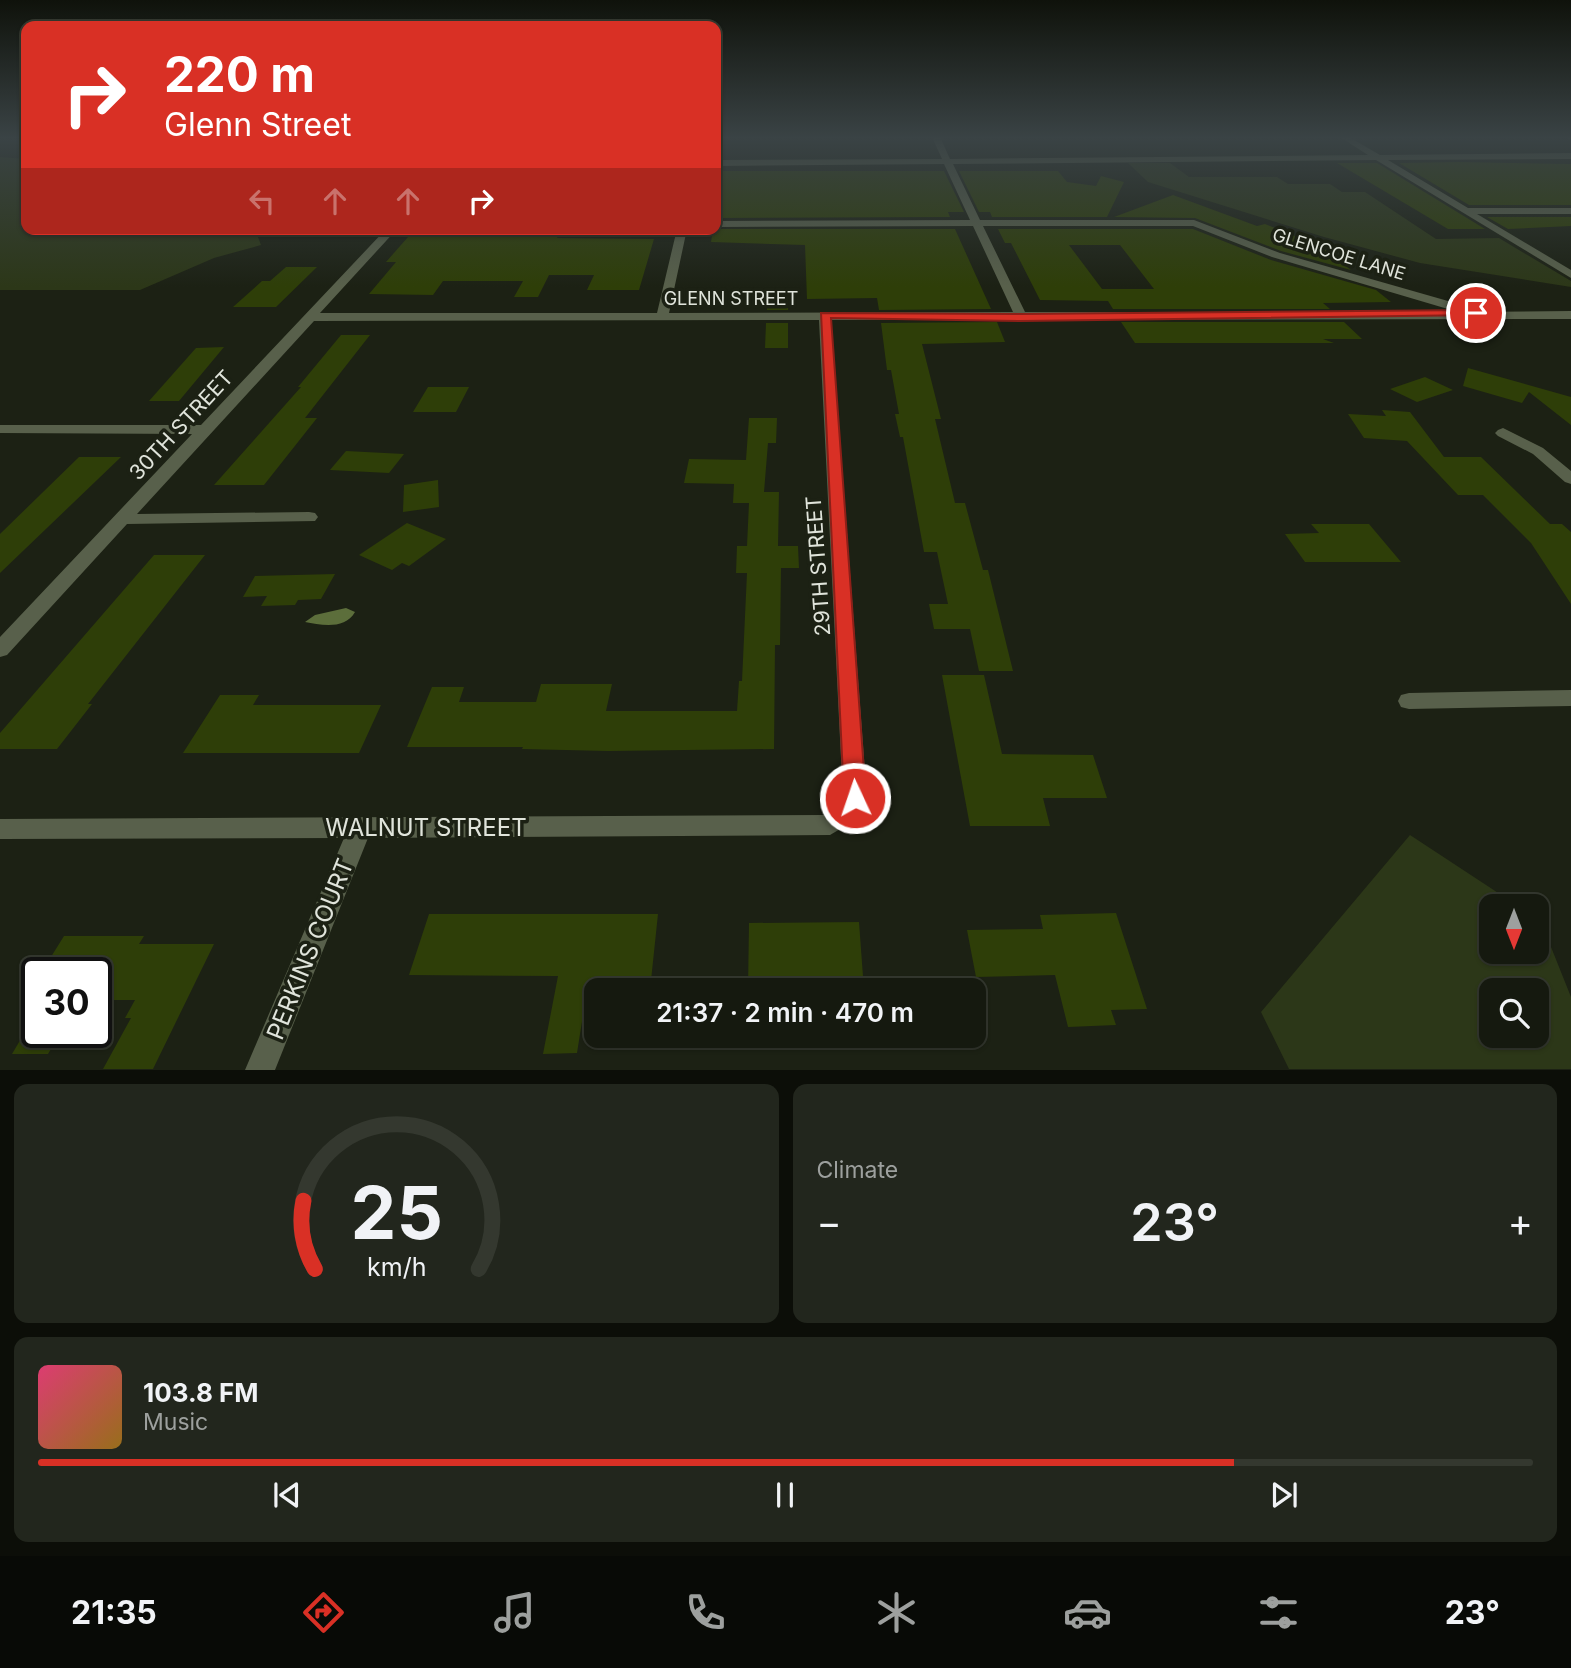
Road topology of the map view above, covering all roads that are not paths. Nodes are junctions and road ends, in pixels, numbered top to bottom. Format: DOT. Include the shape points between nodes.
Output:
graph roads {
  1 [pos="960,187"];
  2 [pos="1425,187"];
  3 [pos="1464,211"];
  4 [pos="1571,211"];
  5 [pos="977,223"];
  6 [pos="721,224"];
  7 [pos="386,235"];
  8 [pos="681,235"];
  9 [pos="1571,275"];
  10 [pos="1476,313"];
  11 [pos="825,315"];
  12 [pos="1571,315"];
  13 [pos="662,316"];
  14 [pos="310,317"];
  15 [pos="1021,317"];
  16 [pos="0,429"];
  17 [pos="205,430"];
  18 [pos="1503,433"];
  19 [pos="1571,479"];
  20 [pos="309,517"];
  21 [pos="122,519"];
  22 [pos="0,650"];
  23 [pos="1571,698"];
  24 [pos="1409,701"];
  25 [pos="848,813"];
  26 [pos="360,828"];
  27 [pos="0,829"];
  28 [pos="260,1069"];
  1 -- 5 [label="street"];
  2 -- 3 [label="street"];
  3 -- 4 [label="street"];
  3 -- 9 [label="street"];
  5 -- 6 [label="street"];
  5 -- 10 [label="street, GLENCOE LANE" via="1194,223 1276,255"];
  5 -- 15 [label="street"];
  7 -- 14 [label="street, 30TH STREET"];
  8 -- 13 [label="street"];
  10 -- 12 [label="street, GLENN STREET"];
  10 -- 15 [label="street, GLENN STREET"];
  11 -- 13 [label="street, GLENN STREET"];
  11 -- 15 [label="street, GLENN STREET"];
  11 -- 25 [label="street, 29TH STREET" via="855,798"];
  13 -- 14 [label="street, GLENN STREET"];
  14 -- 17 [label="street, 30TH STREET"];
  16 -- 17 [label="street"];
  17 -- 21 [label="street, 30TH STREET"];
  18 -- 19 [label="street" via="1538,452"];
  20 -- 21 [label="street"];
  21 -- 22 [label="street, 30TH STREET"];
  23 -- 24 [label="street"];
  25 -- 26 [label="street, WALNUT STREET" via="830,825"];
  26 -- 27 [label="street, WALNUT STREET"];
  26 -- 28 [label="street, PERKINS COURT"];
}
